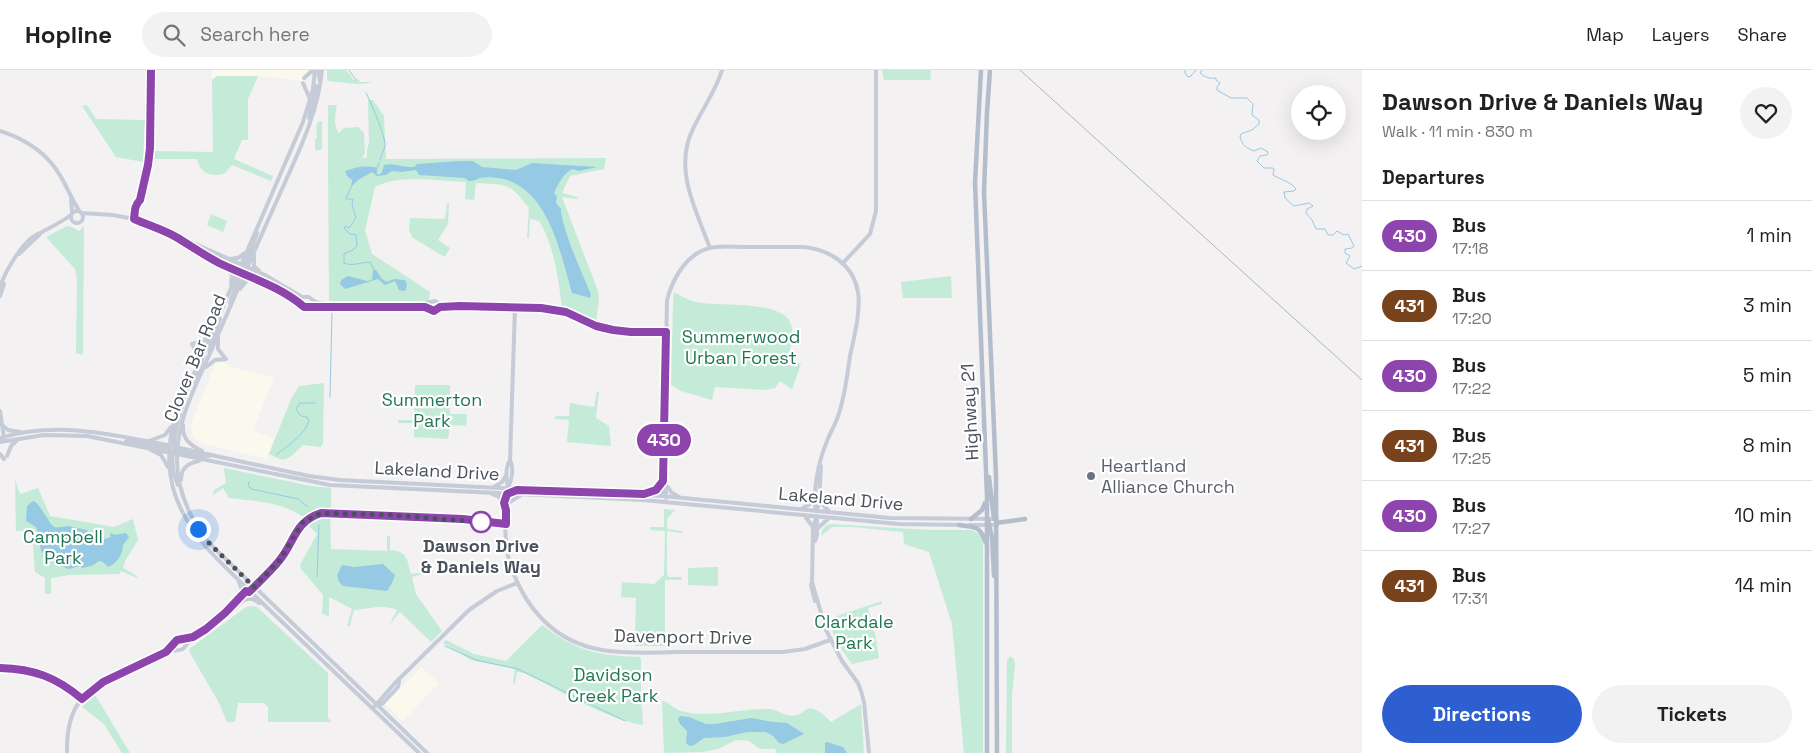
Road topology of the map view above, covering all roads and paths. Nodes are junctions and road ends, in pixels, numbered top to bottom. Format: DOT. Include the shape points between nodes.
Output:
graph roads {
  1 [pos="151,70"];
  2 [pos="317,70"];
  3 [pos="722,70"];
  4 [pos="876,70"];
  5 [pos="981,70"];
  6 [pos="990,70"];
  7 [pos="304,78"];
  8 [pos="314,82"];
  9 [pos="303,84"];
  10 [pos="310,99"];
  11 [pos="307,130"];
  12 [pos="0,131"];
  13 [pos="71,197"];
  14 [pos="80,212"];
  15 [pos="71,214"];
  16 [pos="95,214"];
  17 [pos="134,218"];
  18 [pos="82,220"];
  19 [pos="73,222"];
  20 [pos="58,223"];
  21 [pos="259,225"];
  22 [pos="175,236"];
  23 [pos="711,249"];
  24 [pos="195,250"];
  25 [pos="247,251"];
  26 [pos="254,252"];
  27 [pos="227,258"];
  28 [pos="843,263"];
  29 [pos="221,264"];
  30 [pos="243,269"];
  31 [pos="265,275"];
  32 [pos="258,280"];
  33 [pos="1,286"];
  34 [pos="288,289"];
  35 [pos="228,294"];
  36 [pos="0,296"];
  37 [pos="302,297"];
  38 [pos="234,299"];
  39 [pos="310,300"];
  40 [pos="300,302"];
  41 [pos="430,303"];
  42 [pos="438,305"];
  43 [pos="309,306"];
  44 [pos="515,307"];
  45 [pos="430,308"];
  46 [pos="222,309"];
  47 [pos="227,315"];
  48 [pos="213,330"];
  49 [pos="219,332"];
  50 [pos="666,332"];
  51 [pos="204,349"];
  52 [pos="210,352"];
  53 [pos="198,364"];
  54 [pos="203,370"];
  55 [pos="185,393"];
  56 [pos="191,398"];
  57 [pos="0,410"];
  58 [pos="185,412"];
  59 [pos="176,418"];
  60 [pos="1,424"];
  61 [pos="23,432"];
  62 [pos="20,438"];
  63 [pos="2,440"];
  64 [pos="109,440"];
  65 [pos="149,441"];
  66 [pos="144,448"];
  67 [pos="173,450"];
  68 [pos="0,454"];
  69 [pos="208,454"];
  70 [pos="229,458"];
  71 [pos="212,462"];
  72 [pos="986,470"];
  73 [pos="509,476"];
  74 [pos="171,477"];
  75 [pos="665,482"];
  76 [pos="494,488"];
  77 [pos="508,488"];
  78 [pos="522,489"];
  79 [pos="503,491"];
  80 [pos="512,491"];
  81 [pos="488,492"];
  82 [pos="495,493"];
  83 [pos="182,494"];
  84 [pos="507,494"];
  85 [pos="522,494"];
  86 [pos="644,494"];
  87 [pos="818,497"];
  88 [pos="987,497"];
  89 [pos="682,498"];
  90 [pos="665,499"];
  91 [pos="506,503"];
  92 [pos="802,509"];
  93 [pos="816,510"];
  94 [pos="811,512"];
  95 [pos="830,512"];
  96 [pos="804,515"];
  97 [pos="819,515"];
  98 [pos="830,517"];
  99 [pos="971,519"];
  100 [pos="987,519"];
  101 [pos="1025,519"];
  102 [pos="993,523"];
  103 [pos="506,524"];
  104 [pos="959,525"];
  105 [pos="816,527"];
  106 [pos="988,546"];
  107 [pos="238,579"];
  108 [pos="516,583"];
  109 [pos="254,587"];
  110 [pos="249,591"];
  111 [pos="240,600"];
  112 [pos="273,614"];
  113 [pos="193,637"];
  114 [pos="181,640"];
  115 [pos="830,640"];
  116 [pos="174,644"];
  117 [pos="184,647"];
  118 [pos="176,650"];
  119 [pos="166,652"];
  120 [pos="0,668"];
  121 [pos="82,699"];
  122 [pos="376,706"];
  123 [pos="67,753"];
  124 [pos="419,753"];
  125 [pos="427,753"];
  126 [pos="868,753"];
  127 [pos="987,753"];
  128 [pos="997,753"];
  1 -- 17 [label="main road" via="150,148 139,210"];
  2 -- 7 [label="main road"];
  2 -- 8 [label="main road, Clover Bar Road"];
  2 -- 11 [label="main road, Clover Bar Road" via="321,83"];
  3 -- 23 [label="main road" via="685,150 686,182"];
  4 -- 28 [label="main road" via="876,211 870,234"];
  5 -- 72 [label="main road, Highway 21" via="975,182"];
  6 -- 102 [label="main road, Highway 21" via="984,207"];
  8 -- 10 [label="main road, Clover Bar Road"];
  8 -- 11 [label="main road" via="316,89"];
  9 -- 10 [label="main road"];
  10 -- 21 [label="main road, Clover Bar Road"];
  11 -- 26 [label="main road, Clover Bar Road"];
  12 -- 13 [label="main road" via="28,142 40,151 54,166"];
  13 -- 14 [label="main road"];
  13 -- 15 [label="main road"];
  14 -- 15 [label="main road"];
  14 -- 16 [label="main road"];
  14 -- 18 [label="main road"];
  15 -- 19 [label="main road"];
  15 -- 20 [label="main road"];
  16 -- 17 [label="main road"];
  16 -- 18 [label="main road"];
  17 -- 22 [label="main road"];
  18 -- 19 [label="main road"];
  19 -- 20 [label="main road"];
  20 -- 33 [label="main road" via="40,234 19,254"];
  21 -- 25 [label="main road, Clover Bar Road"];
  21 -- 30 [label="main road"];
  22 -- 24 [label="main road"];
  22 -- 27 [label="main road"];
  23 -- 28 [label="main road" via="819,248"];
  23 -- 50 [label="main road" via="694,256 672,282 667,300"];
  24 -- 29 [label="main road"];
  24 -- 30 [label="main road"];
  25 -- 27 [label="main road" via="238,258"];
  25 -- 30 [label="main road, Clover Bar Road"];
  26 -- 30 [label="main road, Clover Bar Road"];
  26 -- 31 [label="main road" via="256,268"];
  27 -- 30 [label="main road"];
  28 -- 87 [label="main road" via="855,281 858,293 856,319 839,412 818,470"];
  29 -- 30 [label="main road"];
  29 -- 35 [label="main road" via="232,275"];
  30 -- 31 [label="main road"];
  30 -- 32 [label="main road"];
  30 -- 34 [label="main road"];
  30 -- 35 [label="main road, Clover Bar Road"];
  30 -- 38 [label="main road, Clover Bar Road"];
  30 -- 47 [label="main road"];
  31 -- 34 [label="main road"];
  32 -- 38 [label="main road" via="245,282"];
  32 -- 40 [label="main road"];
  33 -- 36 [label="main road"];
  34 -- 37 [label="main road"];
  35 -- 46 [label="main road, Clover Bar Road"];
  37 -- 39 [label="main road"];
  37 -- 40 [label="main road"];
  38 -- 47 [label="main road, Clover Bar Road"];
  39 -- 41 [label="main road" via="328,304"];
  39 -- 43 [label="main road"];
  40 -- 43 [label="main road" via="304,307"];
  41 -- 42 [label="main road" via="435,301"];
  41 -- 45 [label="main road"];
  42 -- 44 [label="main road"];
  42 -- 45 [label="main road" via="434,311"];
  43 -- 45 [label="main road"];
  44 -- 50 [label="main road" via="566,312 613,330"];
  44 -- 73 [label="main road" via="512,464"];
  46 -- 48 [label="main road, Clover Bar Road"];
  46 -- 52 [label="main road"];
  47 -- 49 [label="main road, Clover Bar Road"];
  48 -- 51 [label="main road, Clover Bar Road"];
  48 -- 53 [label="main road" via="206,339 192,344 198,355"];
  49 -- 52 [label="main road, Clover Bar Road"];
  49 -- 54 [label="main road" via="218,349 226,359 215,360"];
  50 -- 75 [label="main road"];
  51 -- 53 [label="main road, Clover Bar Road"];
  51 -- 56 [label="main road" via="205,355"];
  52 -- 54 [label="main road, Clover Bar Road"];
  53 -- 55 [label="main road, Clover Bar Road"];
  54 -- 56 [label="main road, Clover Bar Road"];
  55 -- 59 [label="main road, Clover Bar Road"];
  55 -- 67 [label="main road"];
  56 -- 58 [label="main road, Clover Bar Road"];
  57 -- 60 [label="main road"];
  58 -- 67 [label="main road, Clover Bar Road"];
  58 -- 69 [label="main road" via="183,430 186,441"];
  59 -- 65 [label="main road" via="168,432"];
  59 -- 67 [label="main road, Clover Bar Road"];
  60 -- 61 [label="main road" via="8,430"];
  60 -- 63 [label="main road"];
  61 -- 63 [label="main road, Lakeland Drive"];
  61 -- 65 [label="main road, Lakeland Drive" via="84,430"];
  62 -- 63 [label="main road, Lakeland Drive"];
  62 -- 64 [label="main road, Lakeland Drive" via="70,435"];
  62 -- 68 [label="main road" via="6,457"];
  64 -- 66 [label="main road, Lakeland Drive"];
  64 -- 67 [label="main road"];
  65 -- 67 [label="main road, Lakeland Drive"];
  66 -- 67 [label="main road, Lakeland Drive"];
  66 -- 74 [label="main road" via="161,455"];
  67 -- 69 [label="main road, Lakeland Drive"];
  67 -- 70 [label="main road"];
  67 -- 71 [label="main road, Lakeland Drive"];
  67 -- 74 [label="main road, Clover Bar Road"];
  67 -- 83 [label="main road, Clover Bar Road"];
  69 -- 70 [label="main road, Lakeland Drive"];
  70 -- 76 [label="main road, Lakeland Drive" via="339,480"];
  71 -- 81 [label="main road, Lakeland Drive" via="330,485"];
  71 -- 83 [label="main road" via="198,461 185,467 181,475"];
  72 -- 88 [label="main road, Highway 21"];
  72 -- 102 [label="main road"];
  73 -- 76 [label="main road"];
  73 -- 77 [label="main road"];
  73 -- 78 [label="main road"];
  74 -- 107 [label="main road, Clover Bar Road" via="180,508 195,534"];
  75 -- 86 [label="main road"];
  75 -- 89 [label="main road" via="669,490"];
  75 -- 90 [label="main road"];
  76 -- 77 [label="main road, Lakeland Drive"];
  76 -- 79 [label="main road"];
  77 -- 78 [label="main road, Lakeland Drive"];
  77 -- 79 [label="main road"];
  77 -- 80 [label="main road"];
  78 -- 80 [label="main road"];
  78 -- 86 [label="main road, Lakeland Drive"];
  79 -- 82 [label="main road"];
  79 -- 84 [label="main road"];
  80 -- 84 [label="main road"];
  80 -- 85 [label="main road"];
  81 -- 82 [label="main road, Lakeland Drive"];
  81 -- 91 [label="main road"];
  82 -- 84 [label="main road, Lakeland Drive"];
  83 -- 109 [label="main road, Clover Bar Road" via="190,517 208,542"];
  84 -- 85 [label="main road, Lakeland Drive"];
  84 -- 91 [label="main road, Davenport Drive"];
  85 -- 90 [label="main road, Lakeland Drive"];
  85 -- 91 [label="main road"];
  86 -- 90 [label="main road, Lakeland Drive"];
  87 -- 92 [label="main road"];
  87 -- 93 [label="main road"];
  87 -- 95 [label="main road"];
  88 -- 99 [label="main road" via="982,510"];
  88 -- 100 [label="main road, Highway 21"];
  89 -- 90 [label="main road, Lakeland Drive"];
  89 -- 92 [label="main road, Lakeland Drive"];
  90 -- 96 [label="main road, Lakeland Drive"];
  91 -- 103 [label="main road, Davenport Drive"];
  92 -- 93 [label="main road, Lakeland Drive"];
  92 -- 94 [label="main road"];
  93 -- 94 [label="main road"];
  93 -- 95 [label="main road, Lakeland Drive"];
  93 -- 97 [label="main road"];
  94 -- 96 [label="main road"];
  94 -- 97 [label="main road"];
  95 -- 97 [label="main road"];
  95 -- 99 [label="main road, Lakeland Drive" via="909,519"];
  96 -- 97 [label="main road, Lakeland Drive"];
  96 -- 105 [label="main road"];
  97 -- 98 [label="main road, Lakeland Drive"];
  97 -- 105 [label="main road"];
  98 -- 104 [label="main road, Lakeland Drive"];
  98 -- 105 [label="main road"];
  99 -- 100 [label="main road, Lakeland Drive"];
  100 -- 102 [label="main road, Highway 21"];
  101 -- 102 [label="main road"];
  102 -- 104 [label="main road, Lakeland Drive"];
  102 -- 106 [label="main road, Highway 21"];
  102 -- 128 [label="main road, Highway 21" via="997,587"];
  103 -- 108 [label="main road, Davenport Drive" via="506,544"];
  103 -- 109 [label="main road" via="321,513 303,522 279,561"];
  104 -- 106 [label="main road" via="981,530"];
  105 -- 115 [label="main road" via="812,582"];
  106 -- 127 [label="main road, Highway 21"];
  107 -- 110 [label="main road, Clover Bar Road"];
  107 -- 111 [label="main road" via="242,590"];
  108 -- 115 [label="main road, Davenport Drive" via="545,622 578,643 601,650 783,652 805,649"];
  108 -- 122 [label="main road" via="497,590 469,610 399,681 398,687 382,704"];
  109 -- 110 [label="main road"];
  109 -- 122 [label="main road, Clover Bar Road"];
  110 -- 111 [label="main road"];
  110 -- 112 [label="main road, Clover Bar Road"];
  111 -- 112 [label="main road" via="255,600"];
  111 -- 113 [label="main road"];
  112 -- 122 [label="main road, Clover Bar Road"];
  113 -- 114 [label="main road"];
  113 -- 117 [label="main road"];
  114 -- 116 [label="main road"];
  114 -- 117 [label="main road"];
  115 -- 126 [label="main road" via="861,691"];
  116 -- 118 [label="main road"];
  116 -- 119 [label="main road"];
  117 -- 118 [label="main road"];
  118 -- 119 [label="main road"];
  119 -- 121 [label="main road" via="103,682"];
  120 -- 121 [label="main road" via="18,669 55,679"];
  121 -- 123 [label="main road" via="69,720"];
  122 -- 124 [label="main road, Clover Bar Road"];
  122 -- 125 [label="main road, Clover Bar Road"];
}
